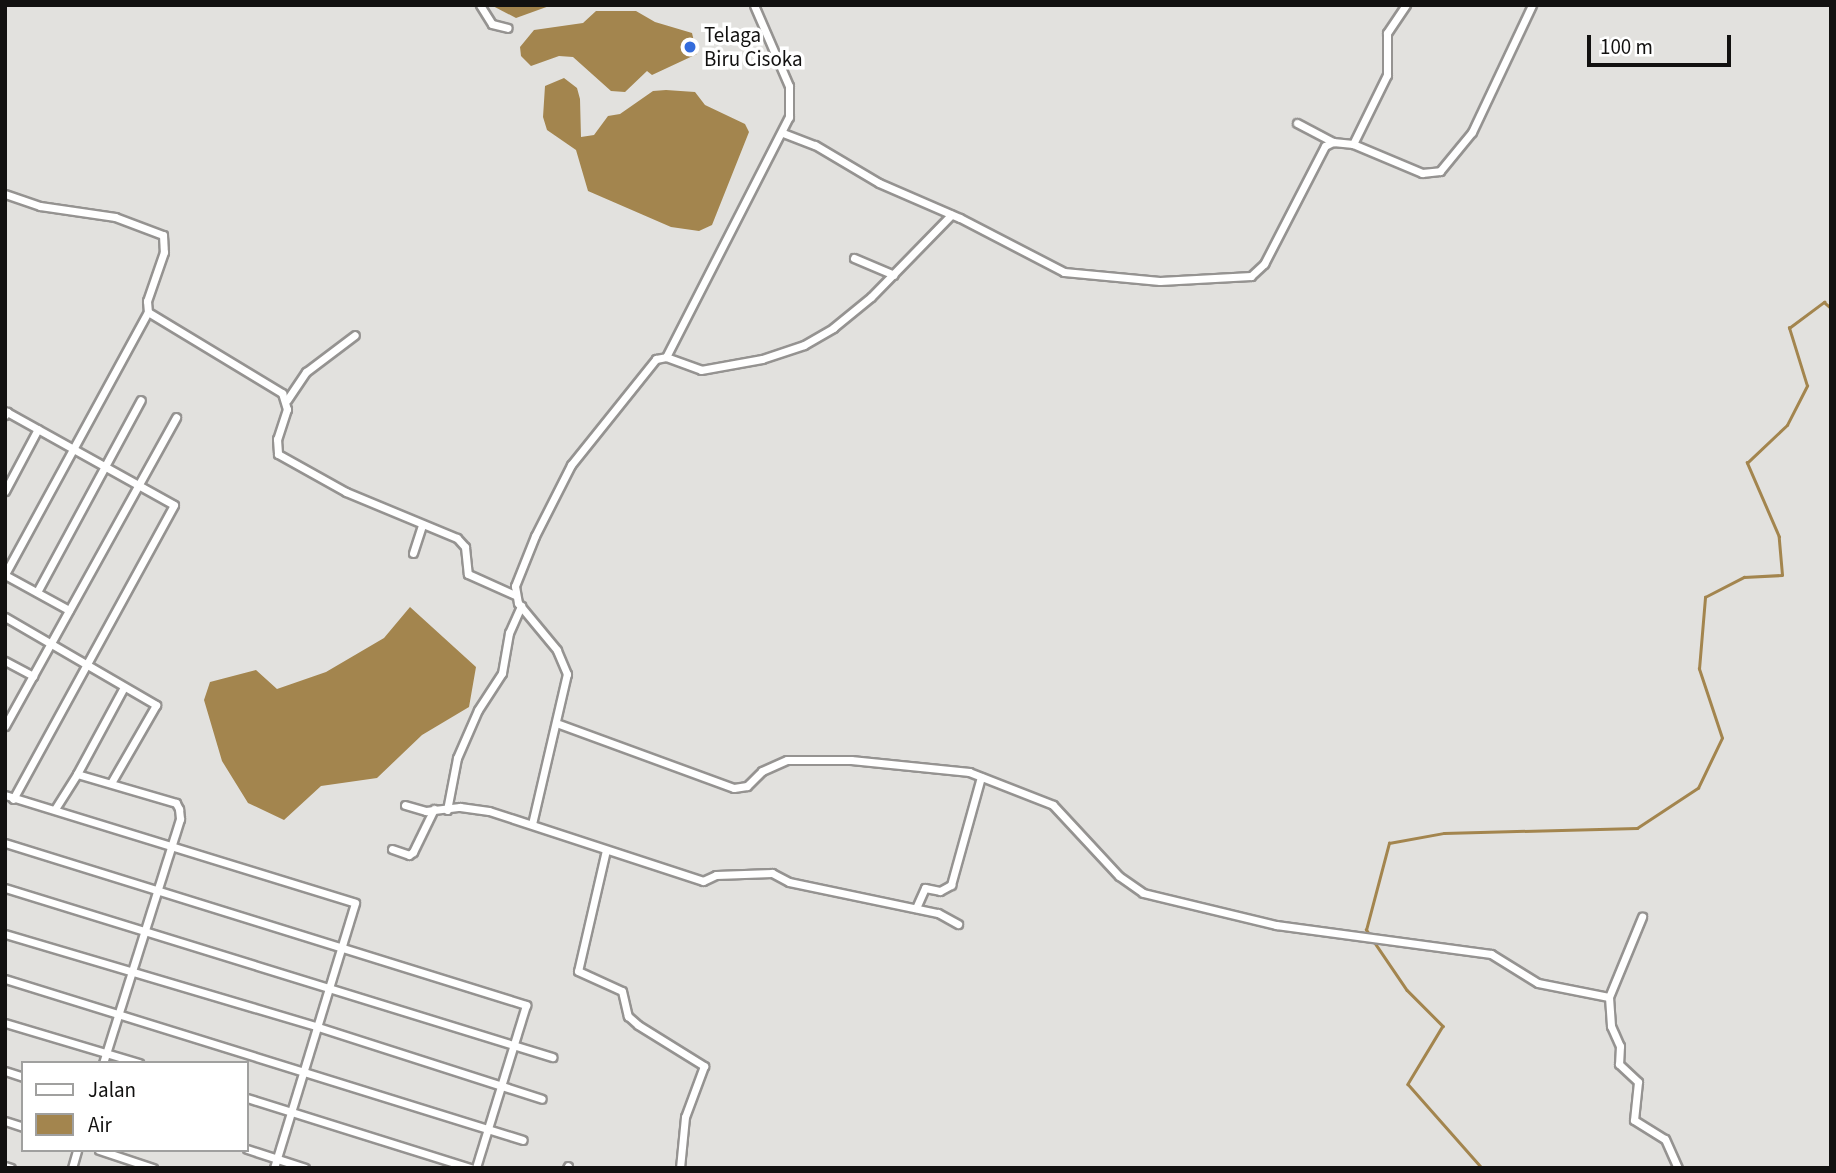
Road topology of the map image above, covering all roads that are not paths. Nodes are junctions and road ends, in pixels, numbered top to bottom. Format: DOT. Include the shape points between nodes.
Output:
graph roads {
  1 [pos="480,5"];
  2 [pos="754,5"];
  3 [pos="1406,5"];
  4 [pos="1532,5"];
  5 [pos="508,28"];
  6 [pos="1297,123"];
  7 [pos="783,133"];
  8 [pos="1334,142"];
  9 [pos="1353,144"];
  10 [pos="5,194"];
  11 [pos="951,215"];
  12 [pos="854,258"];
  13 [pos="894,275"];
  14 [pos="148,312"];
  15 [pos="355,335"];
  16 [pos="666,357"];
  17 [pos="141,400"];
  18 [pos="287,400"];
  19 [pos="5,415"];
  20 [pos="176,417"];
  21 [pos="38,429"];
  22 [pos="71,447"];
  23 [pos="106,466"];
  24 [pos="138,484"];
  25 [pos="5,491"];
  26 [pos="422,526"];
  27 [pos="413,553"];
  28 [pos="5,574"];
  29 [pos="37,592"];
  30 [pos="515,595"];
  31 [pos="521,606"];
  32 [pos="69,610"];
  33 [pos="5,617"];
  34 [pos="51,643"];
  35 [pos="5,661"];
  36 [pos="88,667"];
  37 [pos="33,676"];
  38 [pos="124,687"];
  39 [pos="5,705"];
  40 [pos="15,710"];
  41 [pos="559,724"];
  42 [pos="5,726"];
  43 [pos="77,774"];
  44 [pos="981,776"];
  45 [pos="111,783"];
  46 [pos="5,795"];
  47 [pos="13,799"];
  48 [pos="405,805"];
  49 [pos="55,809"];
  50 [pos="434,809"];
  51 [pos="447,810"];
  52 [pos="532,824"];
  53 [pos="5,843"];
  54 [pos="169,848"];
  55 [pos="392,849"];
  56 [pos="606,850"];
  57 [pos="5,888"];
  58 [pos="158,889"];
  59 [pos="916,908"];
  60 [pos="1642,918"];
  61 [pos="958,924"];
  62 [pos="144,931"];
  63 [pos="5,934"];
  64 [pos="341,945"];
  65 [pos="131,971"];
  66 [pos="5,979"];
  67 [pos="327,988"];
  68 [pos="1609,997"];
  69 [pos="118,1014"];
  70 [pos="5,1023"];
  71 [pos="316,1026"];
  72 [pos="512,1043"];
  73 [pos="106,1052"];
  74 [pos="552,1058"];
  75 [pos="104,1061"];
  76 [pos="133,1061"];
  77 [pos="302,1071"];
  78 [pos="500,1085"];
  79 [pos="248,1098"];
  80 [pos="542,1099"];
  81 [pos="290,1112"];
  82 [pos="487,1128"];
  83 [pos="523,1140"];
  84 [pos="248,1149"];
  85 [pos="105,1152"];
  86 [pos="276,1159"];
  87 [pos="5,1166"];
  88 [pos="11,1168"];
  89 [pos="153,1168"];
  90 [pos="274,1168"];
  91 [pos="305,1168"];
  92 [pos="473,1168"];
  93 [pos="680,1168"];
  94 [pos="1678,1168"];
  1 -- 5 [label="street" via="492,24"];
  2 -- 7 [label="street" via="789,86 792,103"];
  3 -- 9 [label="street" via="1387,33 1387,75"];
  4 -- 9 [label="street" via="1472,132 1440,171 1422,173"];
  6 -- 8 [label="street"];
  7 -- 11 [label="street"];
  7 -- 16 [label="street" via="759,169"];
  8 -- 9 [label="street"];
  8 -- 11 [label="street" via="1315,158 1264,264 1251,276 1160,281 1064,272"];
  10 -- 14 [label="street" via="40,206 115,217 163,234 164,253 147,301"];
  11 -- 13 [label="street"];
  12 -- 13 [label="street"];
  13 -- 16 [label="street" via="833,328 804,345 762,359 701,370"];
  14 -- 18 [label="street"];
  14 -- 22 [label="street"];
  15 -- 18 [label="street" via="306,372"];
  16 -- 30 [label="street" via="646,370 572,465 535,536 516,580"];
  17 -- 23 [label="street"];
  18 -- 26 [label="street" via="275,447 285,461"];
  19 -- 21 [label="street" via="7,412"];
  20 -- 24 [label="street"];
  21 -- 22 [label="street"];
  21 -- 25 [label="street"];
  22 -- 23 [label="street"];
  22 -- 28 [label="street"];
  23 -- 24 [label="street"];
  23 -- 29 [label="street"];
  24 -- 32 [label="street"];
  24 -- 36 [label="street" via="174,505"];
  26 -- 27 [label="street"];
  26 -- 30 [label="street" via="464,543 468,574"];
  28 -- 29 [label="street"];
  29 -- 32 [label="street"];
  30 -- 31 [label="street"];
  31 -- 41 [label="street" via="557,650 566,669"];
  31 -- 51 [label="street" via="509,633 502,673 460,749"];
  32 -- 34 [label="street"];
  33 -- 34 [label="street"];
  34 -- 36 [label="street"];
  34 -- 37 [label="street"];
  35 -- 37 [label="street"];
  36 -- 38 [label="street"];
  36 -- 47 [label="street"];
  37 -- 40 [label="street"];
  38 -- 43 [label="street"];
  38 -- 45 [label="street" via="156,705"];
  39 -- 40 [label="street"];
  40 -- 42 [label="street"];
  41 -- 44 [label="street" via="734,788 747,786 762,771 787,760 930,765"];
  41 -- 52 [label="street"];
  43 -- 45 [label="street"];
  43 -- 49 [label="street"];
  44 -- 59 [label="street" via="951,885 940,891 925,888"];
  44 -- 68 [label="street" via="1053,806 1119,876 1143,893 1341,935 1491,954 1538,983"];
  45 -- 54 [label="street" via="176,803 180,819"];
  46 -- 47 [label="street"];
  47 -- 49 [label="street"];
  48 -- 50 [label="street"];
  49 -- 54 [label="street"];
  50 -- 51 [label="street"];
  50 -- 55 [label="street" via="413,852 409,855"];
  51 -- 52 [label="street" via="489,811"];
  52 -- 56 [label="street"];
  53 -- 58 [label="street"];
  54 -- 58 [label="street"];
  54 -- 64 [label="street" via="355,903"];
  56 -- 59 [label="street" via="704,881 716,875 772,873 789,882"];
  56 -- 93 [label="street" via="578,971 622,991 628,1016 704,1066 706,1072 685,1117"];
  57 -- 62 [label="street"];
  58 -- 62 [label="street"];
  58 -- 64 [label="street"];
  59 -- 61 [label="street"];
  60 -- 68 [label="street"];
  62 -- 65 [label="street"];
  62 -- 67 [label="street"];
  63 -- 65 [label="street"];
  64 -- 67 [label="street"];
  64 -- 72 [label="street" via="526,1005"];
  65 -- 69 [label="street"];
  65 -- 71 [label="street"];
  66 -- 69 [label="street"];
  67 -- 71 [label="street"];
  67 -- 72 [label="street"];
  68 -- 94 [label="street" via="1611,1026 1620,1045 1619,1063 1638,1083 1634,1121 1665,1139"];
  69 -- 73 [label="street"];
  69 -- 77 [label="street"];
  70 -- 73 [label="street"];
  71 -- 77 [label="street"];
  71 -- 78 [label="street"];
  72 -- 74 [label="street"];
  72 -- 78 [label="street"];
  73 -- 75 [label="street"];
  73 -- 76 [label="street"];
  77 -- 81 [label="street"];
  77 -- 82 [label="street"];
  78 -- 80 [label="street"];
  78 -- 82 [label="street"];
  79 -- 81 [label="street"];
  81 -- 86 [label="street"];
  81 -- 92 [label="street"];
  82 -- 83 [label="street"];
  82 -- 92 [label="street"];
  84 -- 86 [label="street"];
  85 -- 89 [label="street"];
  86 -- 90 [label="street"];
  86 -- 91 [label="street"];
  87 -- 88 [label="street"];
}
